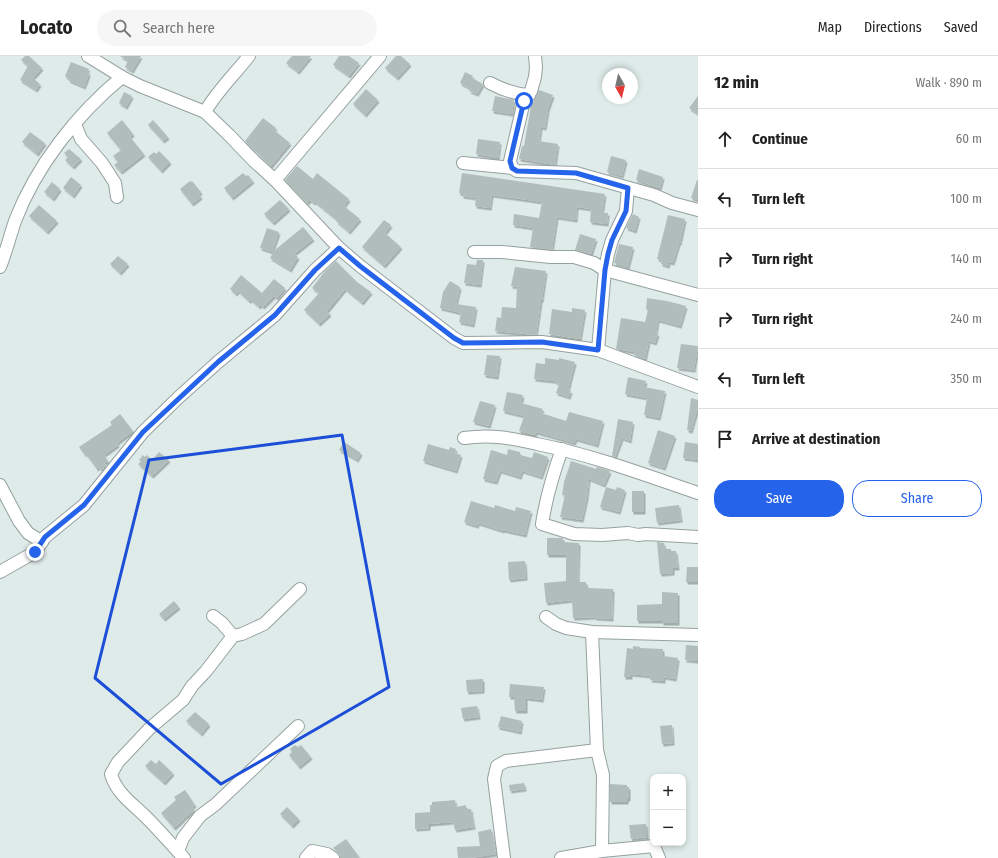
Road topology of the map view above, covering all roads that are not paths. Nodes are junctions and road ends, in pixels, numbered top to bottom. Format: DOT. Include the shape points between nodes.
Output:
graph roads {
  1 [pos="88,56"];
  2 [pos="249,56"];
  3 [pos="380,56"];
  4 [pos="535,56"];
  5 [pos="122,77"];
  6 [pos="490,83"];
  7 [pos="529,95"];
  8 [pos="205,112"];
  9 [pos="75,124"];
  10 [pos="463,163"];
  11 [pos="512,168"];
  12 [pos="275,180"];
  13 [pos="628,188"];
  14 [pos="117,196"];
  15 [pos="698,210"];
  16 [pos="339,248"];
  17 [pos="474,252"];
  18 [pos="0,267"];
  19 [pos="605,270"];
  20 [pos="698,295"];
  21 [pos="598,350"];
  22 [pos="698,387"];
  23 [pos="464,438"];
  24 [pos="562,449"];
  25 [pos="0,485"];
  26 [pos="698,493"];
  27 [pos="698,537"];
  28 [pos="42,542"];
  29 [pos="0,572"];
  30 [pos="300,589"];
  31 [pos="213,616"];
  32 [pos="546,617"];
  33 [pos="592,632"];
  34 [pos="233,636"];
  35 [pos="698,636"];
  36 [pos="298,726"];
  37 [pos="597,750"];
  38 [pos="602,851"];
  39 [pos="181,855"];
  40 [pos="306,858"];
  41 [pos="333,858"];
  42 [pos="504,858"];
  43 [pos="561,858"];
  44 [pos="659,858"];
  1 -- 5 [label="street"];
  2 -- 8 [label="street" via="211,101"];
  3 -- 12 [label="street"];
  4 -- 7 [label="street" via="535,77"];
  5 -- 8 [label="street"];
  5 -- 9 [label="street" via="101,94"];
  6 -- 7 [label="street" via="503,90"];
  7 -- 11 [label="street" via="522,109 510,161"];
  8 -- 12 [label="street"];
  9 -- 14 [label="street" via="81,140 102,163 115,183"];
  9 -- 18 [label="street" via="31,185 15,221"];
  10 -- 11 [label="street"];
  11 -- 13 [label="street" via="517,171 576,173"];
  12 -- 16 [label="street"];
  13 -- 15 [label="street"];
  13 -- 19 [label="street" via="626,211 612,240"];
  16 -- 21 [label="street" via="463,343 542,342"];
  16 -- 28 [label="street" via="315,270 275,315 218,362 143,432 84,505"];
  17 -- 19 [label="street" via="574,257 594,263"];
  19 -- 20 [label="street"];
  19 -- 21 [label="street"];
  21 -- 22 [label="street"];
  23 -- 24 [label="street" via="502,436"];
  24 -- 26 [label="street" via="578,452"];
  24 -- 27 [label="street" via="545,503 542,524 574,534 628,533"];
  25 -- 28 [label="street" via="19,521 28,533"];
  28 -- 29 [label="street" via="35,552"];
  30 -- 34 [label="street" via="264,624"];
  31 -- 34 [label="street"];
  32 -- 33 [label="street" via="566,628"];
  33 -- 35 [label="street"];
  33 -- 37 [label="street"];
  34 -- 39 [label="street" via="182,700 150,728 118,762 111,774 121,793"];
  36 -- 39 [label="street" via="200,816 183,838"];
  37 -- 38 [label="street" via="603,774"];
  37 -- 42 [label="street" via="506,761 497,766 494,779"];
  38 -- 43 [label="street"];
  38 -- 44 [label="street" via="654,846"];
  40 -- 41 [label="street" via="312,851"];
}
